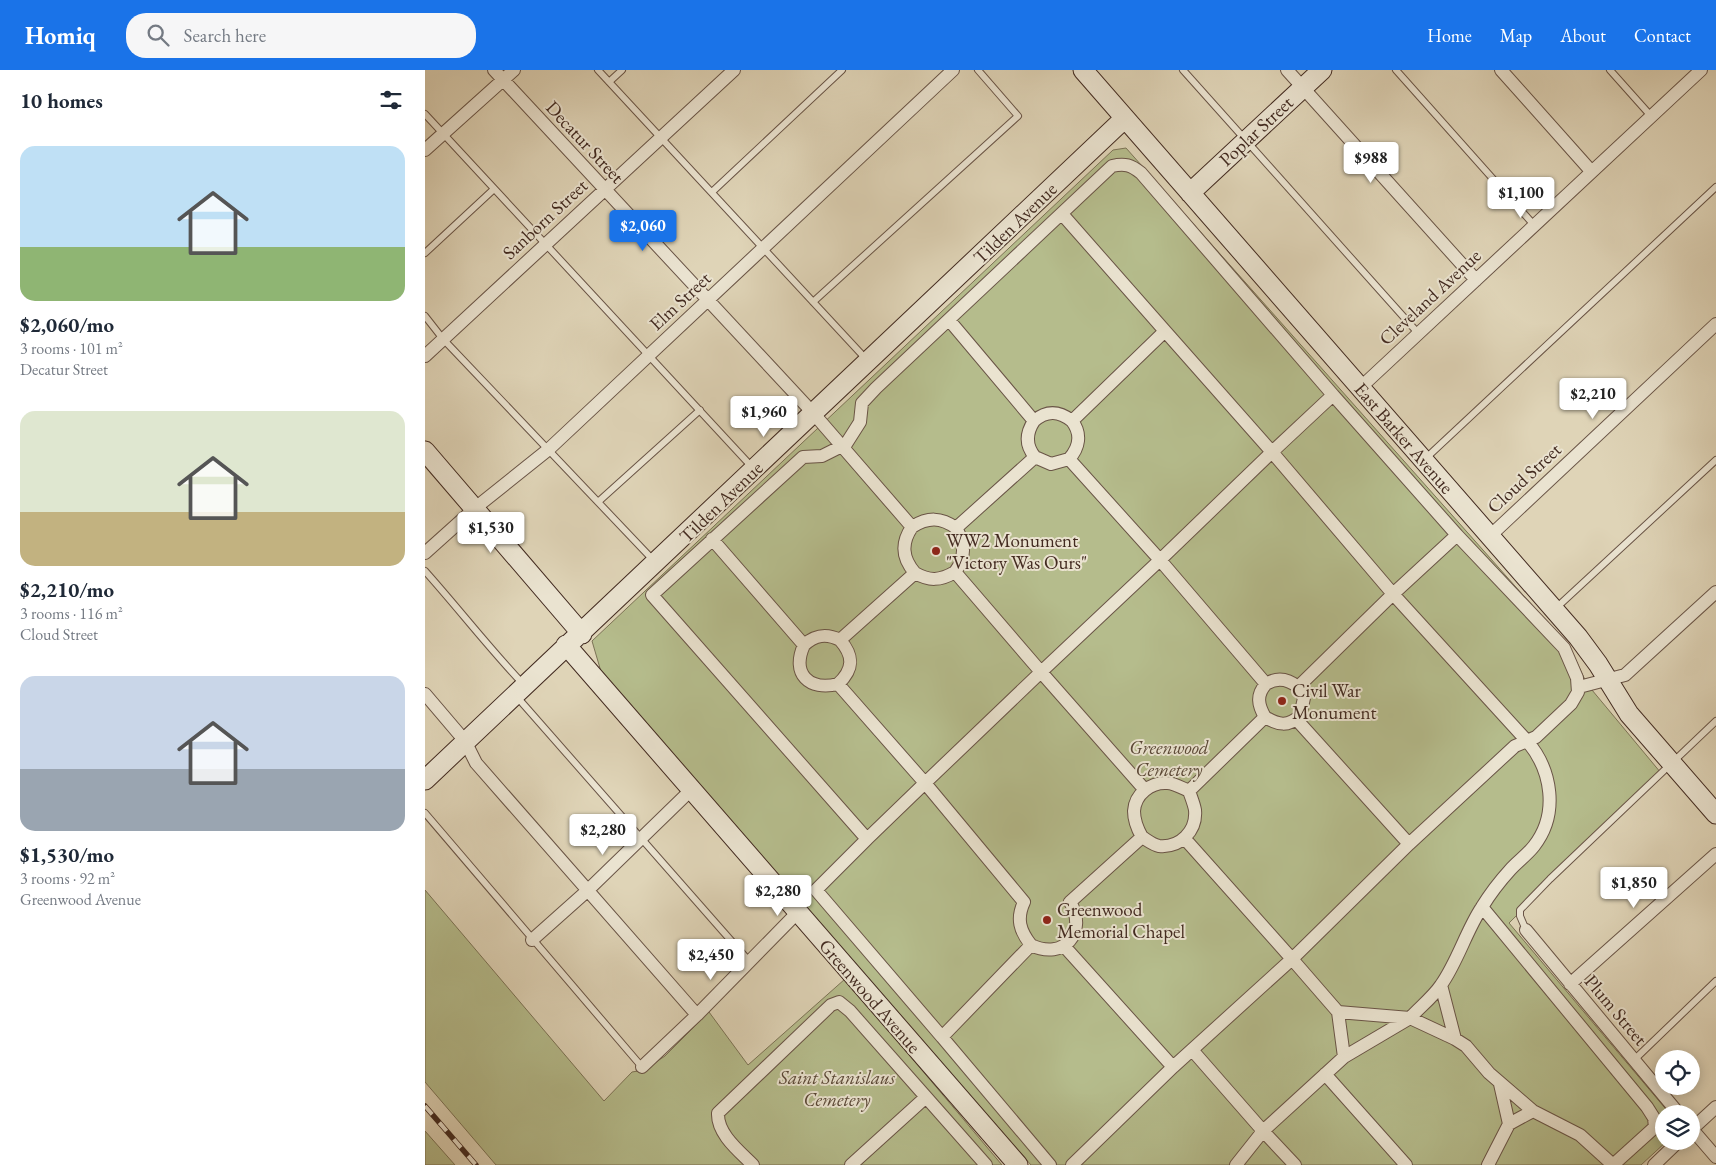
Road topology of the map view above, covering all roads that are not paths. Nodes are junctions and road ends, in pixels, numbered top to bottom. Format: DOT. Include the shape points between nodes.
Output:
graph roads {
  1 [pos="494,70"];
  2 [pos="514,70"];
  3 [pos="598,70"];
  4 [pos="622,70"];
  5 [pos="734,70"];
  6 [pos="842,70"];
  7 [pos="953,70"];
  8 [pos="978,70"];
  9 [pos="1083,70"];
  10 [pos="1183,70"];
  11 [pos="1287,70"];
  12 [pos="1322,70"];
  13 [pos="1396,70"];
  14 [pos="1501,70"];
  15 [pos="1610,70"];
  16 [pos="1701,70"];
  17 [pos="503,80"];
  18 [pos="609,82"];
  19 [pos="1303,88"];
  20 [pos="425,114"];
  21 [pos="1651,116"];
  22 [pos="1125,118"];
  23 [pos="443,134"];
  24 [pos="662,136"];
  25 [pos="1246,141"];
  26 [pos="425,150"];
  27 [pos="1591,171"];
  28 [pos="1716,187"];
  29 [pos="494,189"];
  30 [pos="604,190"];
  31 [pos="712,192"];
  32 [pos="1190,193"];
  33 [pos="1062,214"];
  34 [pos="1533,225"];
  35 [pos="545,244"];
  36 [pos="763,249"];
  37 [pos="425,253"];
  38 [pos="1476,280"];
  39 [pos="708,301"];
  40 [pos="813,302"];
  41 [pos="425,316"];
  42 [pos="949,320"];
  43 [pos="1716,324"];
  44 [pos="1165,331"];
  45 [pos="1418,333"];
  46 [pos="443,339"];
  47 [pos="425,356"];
  48 [pos="649,356"];
  49 [pos="869,362"];
  50 [pos="1360,388"];
  51 [pos="1333,395"];
  52 [pos="700,410"];
  53 [pos="814,414"];
  54 [pos="1034,421"];
  55 [pos="1072,421"];
  56 [pos="842,446"];
  57 [pos="549,448"];
  58 [pos="425,452"];
  59 [pos="1272,452"];
  60 [pos="1035,457"];
  61 [pos="1069,459"];
  62 [pos="1423,460"];
  63 [pos="1716,460"];
  64 [pos="754,470"];
  65 [pos="598,502"];
  66 [pos="474,509"];
  67 [pos="913,528"];
  68 [pos="956,528"];
  69 [pos="1457,535"];
  70 [pos="1490,536"];
  71 [pos="713,540"];
  72 [pos="425,553"];
  73 [pos="1160,560"];
  74 [pos="656,563"];
  75 [pos="425,571"];
  76 [pos="955,572"];
  77 [pos="915,573"];
  78 [pos="1716,592"];
  79 [pos="1393,594"];
  80 [pos="1554,610"];
  81 [pos="582,634"];
  82 [pos="840,640"];
  83 [pos="566,645"];
  84 [pos="803,645"];
  85 [pos="1041,672"];
  86 [pos="1607,679"];
  87 [pos="838,684"];
  88 [pos="1266,684"];
  89 [pos="1298,687"];
  90 [pos="1579,687"];
  91 [pos="519,689"];
  92 [pos="425,694"];
  93 [pos="1265,717"];
  94 [pos="1296,720"];
  95 [pos="1716,721"];
  96 [pos="465,741"];
  97 [pos="1527,741"];
  98 [pos="1673,764"];
  99 [pos="425,780"];
  100 [pos="925,784"];
  101 [pos="691,790"];
  102 [pos="1145,790"];
  103 [pos="1189,791"];
  104 [pos="425,813"];
  105 [pos="1716,814"];
  106 [pos="643,837"];
  107 [pos="1142,837"];
  108 [pos="867,839"];
  109 [pos="1185,839"];
  110 [pos="1409,844"];
  111 [pos="1716,854"];
  112 [pos="587,890"];
  113 [pos="1482,907"];
  114 [pos="797,913"];
  115 [pos="1525,930"];
  116 [pos="532,940"];
  117 [pos="1031,945"];
  118 [pos="1064,946"];
  119 [pos="1292,958"];
  120 [pos="749,961"];
  121 [pos="1716,981"];
  122 [pos="1571,984"];
  123 [pos="1441,985"];
  124 [pos="1338,1012"];
  125 [pos="697,1015"];
  126 [pos="1410,1018"];
  127 [pos="941,1037"];
  128 [pos="1455,1038"];
  129 [pos="1193,1051"];
  130 [pos="1344,1057"];
  131 [pos="1634,1060"];
  132 [pos="642,1067"];
  133 [pos="1173,1067"];
  134 [pos="1325,1074"];
  135 [pos="1500,1084"];
  136 [pos="926,1097"];
  137 [pos="1672,1105"];
  138 [pos="1716,1107"];
  139 [pos="1533,1111"];
  140 [pos="1700,1121"];
  141 [pos="1509,1124"];
  142 [pos="1263,1131"];
  143 [pos="1700,1139"];
  144 [pos="1670,1150"];
  145 [pos="1716,1157"];
  146 [pos="753,1165"];
  147 [pos="851,1165"];
  148 [pos="986,1165"];
  149 [pos="1018,1165"];
  150 [pos="1050,1165"];
  151 [pos="1072,1165"];
  152 [pos="1236,1165"];
  153 [pos="1295,1165"];
  154 [pos="1406,1165"];
  155 [pos="1488,1165"];
  156 [pos="1613,1165"];
  157 [pos="1654,1165"];
  1 -- 17 [label="street, Decatur Street"];
  2 -- 17 [label="street"];
  3 -- 18 [label="lane"];
  4 -- 18 [label="lane"];
  5 -- 24 [label="street, Sanborn Street"];
  6 -- 31 [label="lane"];
  7 -- 36 [label="street, Elm Street"];
  8 -- 40 [label="lane" via="1018,116"];
  9 -- 22 [label="street, East Barker Avenue"];
  10 -- 25 [label="lane"];
  11 -- 19 [label="street"];
  12 -- 19 [label="street, Poplar Street"];
  13 -- 34 [label="lane"];
  14 -- 27 [label="street"];
  15 -- 21 [label="lane"];
  16 -- 21 [label="street, Cleveland Avenue"];
  17 -- 23 [label="street"];
  17 -- 30 [label="street, Decatur Street"];
  18 -- 24 [label="lane"];
  19 -- 25 [label="street, Poplar Street"];
  19 -- 38 [label="street"];
  20 -- 23 [label="lane"];
  21 -- 27 [label="street, Cleveland Avenue"];
  22 -- 32 [label="street, East Barker Avenue"];
  22 -- 49 [label="street, Tilden Avenue"];
  23 -- 26 [label="street"];
  23 -- 29 [label="lane"];
  24 -- 30 [label="street, Sanborn Street"];
  24 -- 31 [label="lane"];
  25 -- 32 [label="street, Poplar Street"];
  25 -- 45 [label="lane"];
  27 -- 34 [label="street, Cleveland Avenue"];
  28 -- 62 [label="lane"];
  29 -- 35 [label="lane"];
  29 -- 37 [label="lane"];
  30 -- 35 [label="street, Sanborn Street"];
  30 -- 39 [label="street, Decatur Street"];
  31 -- 36 [label="lane"];
  32 -- 50 [label="street, East Barker Avenue"];
  33 -- 42 [label="street"];
  33 -- 44 [label="street"];
  33 -- 51 [label="street" via="1112,166 1133,166"];
  34 -- 38 [label="street, Cleveland Avenue"];
  35 -- 46 [label="street, Sanborn Street"];
  35 -- 48 [label="lane"];
  36 -- 39 [label="street, Elm Street"];
  36 -- 40 [label="lane"];
  38 -- 45 [label="street, Cleveland Avenue"];
  39 -- 48 [label="street, Elm Street"];
  39 -- 53 [label="street, Decatur Street"];
  40 -- 49 [label="lane"];
  41 -- 46 [label="lane"];
  42 -- 54 [label="street"];
  42 -- 56 [label="street" via="862,403 860,422"];
  43 -- 70 [label="street, Cloud Street"];
  44 -- 55 [label="street"];
  44 -- 59 [label="street"];
  45 -- 50 [label="street, Cleveland Avenue"];
  46 -- 47 [label="street, Sanborn Street"];
  46 -- 57 [label="lane"];
  48 -- 52 [label="lane"];
  48 -- 57 [label="street, Elm Street"];
  49 -- 53 [label="street, Tilden Avenue"];
  50 -- 62 [label="street, East Barker Avenue"];
  51 -- 59 [label="street"];
  51 -- 69 [label="street"];
  52 -- 64 [label="lane"];
  52 -- 65 [label="lane"];
  53 -- 56 [label="street, Decatur Street"];
  53 -- 64 [label="street, Tilden Avenue"];
  54 -- 55 [label="street" via="1047,413 1057,413"];
  54 -- 60 [label="street" via="1027,439"];
  55 -- 61 [label="street" via="1079,438"];
  56 -- 67 [label="street, Decatur Street"];
  56 -- 71 [label="street" via="822,456 803,457"];
  57 -- 65 [label="lane"];
  57 -- 66 [label="street, Elm Street"];
  58 -- 66 [label="street"];
  59 -- 73 [label="street"];
  59 -- 79 [label="street"];
  60 -- 61 [label="street" via="1051,464"];
  60 -- 68 [label="street"];
  61 -- 73 [label="street"];
  62 -- 70 [label="street, East Barker Avenue"];
  63 -- 80 [label="lane"];
  64 -- 74 [label="street, Tilden Avenue"];
  65 -- 74 [label="lane"];
  66 -- 72 [label="street, Elm Street"];
  66 -- 81 [label="street"];
  67 -- 68 [label="street" via="921,522 935,519"];
  67 -- 77 [label="street" via="906,537 903,550 907,564"];
  68 -- 76 [label="street" via="963,539 964,554"];
  69 -- 79 [label="street"];
  69 -- 90 [label="street" via="1564,648"];
  70 -- 80 [label="street, East Barker Avenue"];
  71 -- 84 [label="street"];
  71 -- 108 [label="street" via="652,595"];
  73 -- 85 [label="street"];
  73 -- 88 [label="street"];
  74 -- 81 [label="street, Tilden Avenue"];
  75 -- 91 [label="lane" via="468,620"];
  76 -- 77 [label="street" via="934,580"];
  76 -- 85 [label="street"];
  77 -- 82 [label="street"];
  78 -- 86 [label="street" via="1625,674"];
  79 -- 89 [label="street"];
  79 -- 97 [label="street"];
  80 -- 86 [label="street, East Barker Avenue" via="1578,637"];
  81 -- 83 [label="street, Tilden Avenue"];
  82 -- 84 [label="street" via="823,635 811,638"];
  82 -- 87 [label="street" via="848,649 851,663 846,677"];
  83 -- 91 [label="street, Tilden Avenue"];
  83 -- 101 [label="street, Greenwood Avenue"];
  84 -- 87 [label="street" via="799,669 804,678 824,688"];
  85 -- 100 [label="street"];
  85 -- 102 [label="street"];
  86 -- 90 [label="street"];
  86 -- 98 [label="street, East Barker Avenue" via="1629,714"];
  87 -- 100 [label="street"];
  88 -- 89 [label="street" via="1272,680 1283,680"];
  88 -- 93 [label="street" via="1259,699"];
  89 -- 94 [label="street" via="1304,705"];
  90 -- 97 [label="street" via="1571,704 1536,737"];
  91 -- 96 [label="street, Tilden Avenue"];
  91 -- 106 [label="lane"];
  92 -- 96 [label="street"];
  93 -- 94 [label="street" via="1281,724"];
  93 -- 103 [label="street"];
  94 -- 110 [label="street"];
  95 -- 98 [label="lane"];
  96 -- 99 [label="street, Tilden Avenue"];
  96 -- 112 [label="street" via="476,763"];
  97 -- 110 [label="street" via="1515,746"];
  97 -- 113 [label="street" via="1538,755 1547,777 1550,803 1545,826 1533,847 1509,870"];
  98 -- 105 [label="street, East Barker Avenue"];
  98 -- 115 [label="lane" via="1638,794 1521,910"];
  100 -- 108 [label="street"];
  100 -- 117 [label="street" via="1025,902 1019,915 1020,927"];
  101 -- 106 [label="street"];
  101 -- 114 [label="street, Greenwood Avenue"];
  102 -- 103 [label="street" via="1155,784 1169,782"];
  102 -- 107 [label="street" via="1134,811"];
  103 -- 109 [label="street" via="1195,810 1194,825"];
  104 -- 116 [label="lane"];
  106 -- 112 [label="street"];
  106 -- 120 [label="lane"];
  107 -- 109 [label="street" via="1157,846 1175,845"];
  107 -- 118 [label="street" via="1070,902 1076,912 1077,926 1074,936"];
  108 -- 127 [label="street" via="816,890"];
  109 -- 119 [label="street"];
  110 -- 119 [label="street"];
  111 -- 122 [label="street"];
  112 -- 116 [label="street"];
  112 -- 125 [label="street"];
  113 -- 123 [label="street"];
  113 -- 156 [label="street" via="1654,1118 1655,1127"];
  114 -- 120 [label="street"];
  114 -- 149 [label="street, Greenwood Avenue"];
  115 -- 122 [label="street, Plum Street"];
  116 -- 132 [label="lane"];
  117 -- 118 [label="street" via="1049,950"];
  117 -- 127 [label="street"];
  118 -- 133 [label="street"];
  119 -- 124 [label="street"];
  119 -- 129 [label="street"];
  120 -- 125 [label="street"];
  121 -- 131 [label="lane"];
  122 -- 131 [label="street, Plum Street"];
  123 -- 126 [label="street"];
  123 -- 128 [label="street"];
  124 -- 126 [label="street"];
  124 -- 130 [label="street"];
  125 -- 132 [label="street"];
  126 -- 128 [label="street"];
  126 -- 130 [label="street"];
  127 -- 150 [label="street"];
  128 -- 135 [label="street"];
  129 -- 133 [label="street"];
  129 -- 142 [label="street"];
  130 -- 134 [label="street"];
  131 -- 137 [label="street, Plum Street"];
  133 -- 151 [label="street"];
  134 -- 142 [label="street"];
  134 -- 154 [label="street"];
  135 -- 139 [label="street"];
  135 -- 141 [label="street"];
  136 -- 146 [label="street" via="850,1011 839,1002 831,1004 717,1113 717,1123"];
  136 -- 147 [label="street"];
  136 -- 148 [label="street"];
  138 -- 140 [label="street"];
  139 -- 141 [label="street"];
  139 -- 156 [label="street" via="1579,1135"];
  141 -- 155 [label="street"];
  142 -- 152 [label="street"];
  142 -- 153 [label="street"];
  143 -- 145 [label="street"];
  144 -- 157 [label="street"];
}
